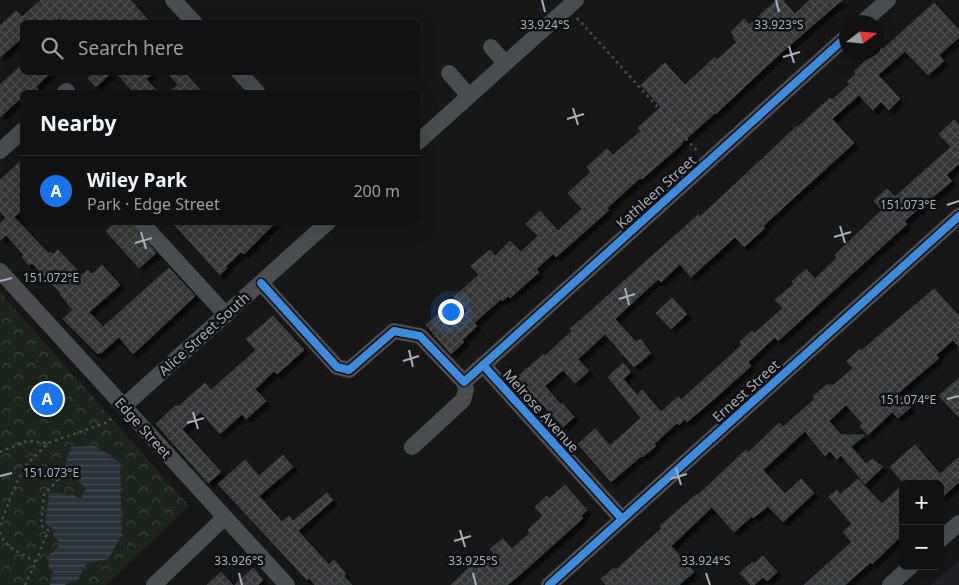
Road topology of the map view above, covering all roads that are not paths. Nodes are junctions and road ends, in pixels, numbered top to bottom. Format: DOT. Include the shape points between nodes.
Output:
graph roads {
  1 [pos="173,0"];
  2 [pos="888,0"];
  3 [pos="572,4"];
  4 [pos="871,15"];
  5 [pos="192,20"];
  6 [pos="839,43"];
  7 [pos="491,47"];
  8 [pos="506,63"];
  9 [pos="449,73"];
  10 [pos="242,75"];
  11 [pos="255,90"];
  12 [pos="469,96"];
  13 [pos="20,133"];
  14 [pos="420,140"];
  15 [pos="0,151"];
  16 [pos="959,216"];
  17 [pos="144,225"];
  18 [pos="325,225"];
  19 [pos="0,271"];
  20 [pos="261,283"];
  21 [pos="226,315"];
  22 [pos="483,365"];
  23 [pos="464,382"];
  24 [pos="124,406"];
  25 [pos="412,447"];
  26 [pos="225,517"];
  27 [pos="622,519"];
  28 [pos="959,523"];
  29 [pos="944,536"];
  30 [pos="906,570"];
  31 [pos="154,585"];
  32 [pos="287,585"];
  33 [pos="549,585"];
  34 [pos="890,585"];
  1 -- 5 [label="street"];
  2 -- 4 [label="street"];
  3 -- 8 [label="street"];
  6 -- 22 [label="street, Kathleen Street"];
  7 -- 8 [label="street"];
  8 -- 12 [label="street"];
  9 -- 12 [label="street"];
  10 -- 11 [label="street"];
  12 -- 14 [label="street"];
  13 -- 15 [label="street"];
  16 -- 27 [label="street, Ernest Street"];
  17 -- 21 [label="street"];
  18 -- 20 [label="street, Alice Street South"];
  19 -- 24 [label="street, Edge Street"];
  20 -- 21 [label="street, Alice Street South"];
  20 -- 23 [label="street" via="337,367 349,370 394,331 420,336"];
  21 -- 24 [label="street, Alice Street South"];
  22 -- 23 [label="street"];
  22 -- 27 [label="street, Melrose Avenue"];
  23 -- 25 [label="street" via="463,400"];
  24 -- 26 [label="street, Edge Street"];
  26 -- 31 [label="street"];
  26 -- 32 [label="street, Edge Street"];
  27 -- 33 [label="street, Ernest Street"];
  28 -- 29 [label="street"];
  30 -- 34 [label="street"];
}
